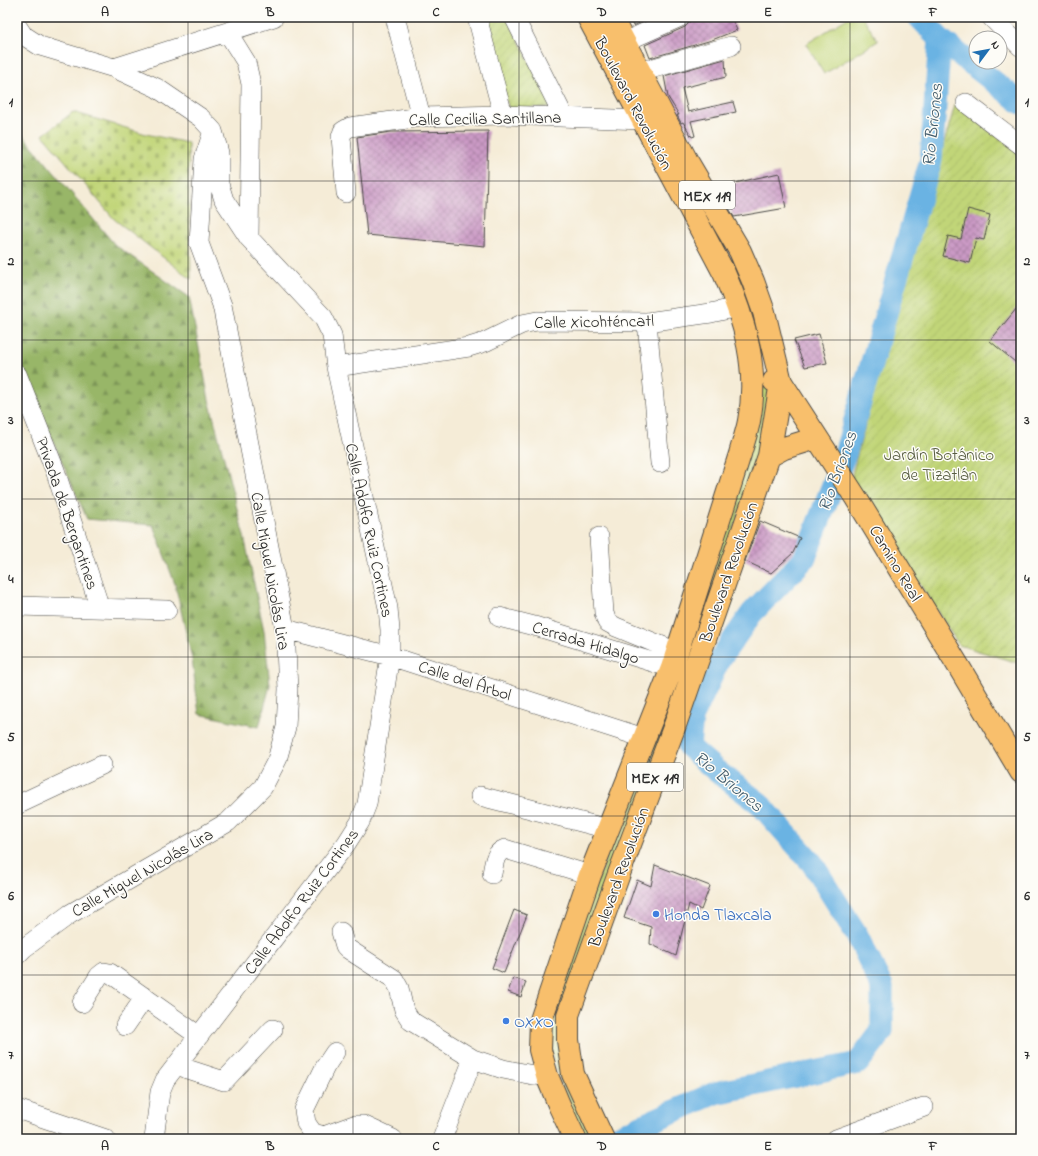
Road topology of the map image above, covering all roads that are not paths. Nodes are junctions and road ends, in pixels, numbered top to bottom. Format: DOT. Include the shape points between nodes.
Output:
graph roads {
  1 [pos="274,17"];
  2 [pos="395,17"];
  3 [pos="477,17"];
  4 [pos="514,17"];
  5 [pos="588,17"];
  6 [pos="611,17"];
  7 [pos="680,17"];
  8 [pos="996,22"];
  9 [pos="234,26"];
  10 [pos="20,30"];
  11 [pos="1021,33"];
  12 [pos="624,42"];
  13 [pos="731,46"];
  14 [pos="1021,47"];
  15 [pos="114,68"];
  16 [pos="640,72"];
  17 [pos="966,103"];
  18 [pos="504,115"];
  19 [pos="420,116"];
  20 [pos="564,117"];
  21 [pos="643,120"];
  22 [pos="213,131"];
  23 [pos="1021,145"];
  24 [pos="346,193"];
  25 [pos="249,238"];
  26 [pos="738,307"];
  27 [pos="648,322"];
  28 [pos="336,367"];
  29 [pos="17,374"];
  30 [pos="753,377"];
  31 [pos="781,382"];
  32 [pos="817,438"];
  33 [pos="769,456"];
  34 [pos="660,463"];
  35 [pos="599,537"];
  36 [pos="17,606"];
  37 [pos="100,608"];
  38 [pos="167,610"];
  39 [pos="499,617"];
  40 [pos="285,629"];
  41 [pos="390,656"];
  42 [pos="674,660"];
  43 [pos="644,738"];
  44 [pos="102,765"];
  45 [pos="1021,772"];
  46 [pos="480,796"];
  47 [pos="17,805"];
  48 [pos="608,829"];
  49 [pos="492,874"];
  50 [pos="590,875"];
  51 [pos="341,932"];
  52 [pos="17,955"];
  53 [pos="145,997"];
  54 [pos="82,1003"];
  55 [pos="125,1026"];
  56 [pos="273,1029"];
  57 [pos="199,1036"];
  58 [pos="335,1052"];
  59 [pos="473,1058"];
  60 [pos="179,1062"];
  61 [pos="547,1076"];
  62 [pos="924,1107"];
  63 [pos="17,1109"];
  64 [pos="106,1139"];
  65 [pos="154,1139"];
  66 [pos="393,1139"];
  67 [pos="442,1139"];
  68 [pos="575,1139"];
  69 [pos="603,1139"];
  70 [pos="836,1139"];
  1 -- 9 [label="street"];
  2 -- 19 [label="street"];
  3 -- 18 [label="street"];
  4 -- 20 [label="street"];
  5 -- 21 [label="main road, Boulevard Revolución / MEX 119"];
  6 -- 12 [label="main road, Boulevard Revolución / MEX 119"];
  7 -- 12 [label="street"];
  8 -- 11 [label="street"];
  8 -- 14 [label="street"];
  9 -- 15 [label="street"];
  9 -- 25 [label="street" via="251,84"];
  10 -- 15 [label="street, Calle Adolfo Ruiz Cortines" via="40,46"];
  12 -- 16 [label="main road, Boulevard Revolución / MEX 119"];
  13 -- 16 [label="street"];
  15 -- 22 [label="street, Calle Adolfo Ruiz Cortines" via="156,88 201,118"];
  16 -- 31 [label="main road, Boulevard Revolución / MEX 119" via="687,161 740,251 764,312"];
  17 -- 23 [label="street"];
  18 -- 19 [label="street, Calle Cecilia Santillana"];
  18 -- 20 [label="street, Calle Cecilia Santillana"];
  19 -- 24 [label="street, Calle Cecilia Santillana" via="350,127 343,131 341,136"];
  20 -- 21 [label="street, Calle Cecilia Santillana"];
  21 -- 26 [label="main road, Boulevard Revolución / MEX 119" via="724,273"];
  22 -- 25 [label="street, Calle Adolfo Ruiz Cortines" via="220,153 219,184 224,200"];
  22 -- 40 [label="street, Calle Miguel Nicolás Lira" via="204,159 199,243 222,305"];
  25 -- 28 [label="street, Calle Adolfo Ruiz Cortines" via="323,317 332,335"];
  26 -- 27 [label="street, Calle Xicohténcatl"];
  26 -- 30 [label="main road, Boulevard Revolución / MEX 119" via="750,349"];
  27 -- 28 [label="street, Calle Xicohténcatl" via="537,321 522,324 469,347"];
  27 -- 34 [label="street"];
  28 -- 41 [label="street, Calle Adolfo Ruiz Cortines" via="388,608"];
  29 -- 37 [label="street, Privada de Bergantines" via="55,470"];
  30 -- 31 [label="main road"];
  30 -- 42 [label="main road, Boulevard Revolución / MEX 119" via="749,421"];
  31 -- 32 [label="main road, Camino Real"];
  31 -- 33 [label="main road, Boulevard Revolución / MEX 119"];
  32 -- 33 [label="main road" via="784,448"];
  32 -- 45 [label="main road, Camino Real" via="853,493"];
  33 -- 69 [label="main road, Boulevard Revolución / MEX 119" via="675,725 568,1015 568,1040 573,1074"];
  35 -- 42 [label="street, Cerrada Hidalgo" via="604,613 607,622"];
  36 -- 37 [label="street, Privada de Bergantines"];
  37 -- 38 [label="street, Privada de Bergantines"];
  39 -- 42 [label="street, Cerrada Hidalgo"];
  40 -- 41 [label="street, Calle del Árbol"];
  40 -- 52 [label="street, Calle Miguel Nicolás Lira" via="288,689 286,727 277,760 263,787 228,822 70,914"];
  41 -- 43 [label="street, Calle del Árbol"];
  41 -- 57 [label="street, Calle Adolfo Ruiz Cortines" via="366,804 360,822 346,844"];
  42 -- 43 [label="main road, Boulevard Revolución / MEX 119"];
  43 -- 48 [label="main road, Boulevard Revolución / MEX 119"];
  44 -- 47 [label="street"];
  46 -- 48 [label="street"];
  48 -- 50 [label="main road, Boulevard Revolución / MEX 119"];
  49 -- 50 [label="street" via="496,855 505,849"];
  50 -- 61 [label="main road, Boulevard Revolución / MEX 119" via="541,1020 540,1050"];
  51 -- 59 [label="street" via="348,949 394,979 404,1010 411,1021"];
  53 -- 54 [label="street" via="110,973 104,972"];
  53 -- 55 [label="street"];
  53 -- 57 [label="street"];
  56 -- 60 [label="street" via="224,1081 187,1069"];
  57 -- 60 [label="street, Calle Adolfo Ruiz Cortines"];
  58 -- 66 [label="street" via="304,1110 306,1123 313,1133 324,1136 354,1125 363,1125"];
  59 -- 61 [label="street" via="503,1069"];
  59 -- 67 [label="street"];
  60 -- 65 [label="street, Calle Adolfo Ruiz Cortines" via="165,1080 160,1092"];
  61 -- 68 [label="main road, Boulevard Revolución / MEX 119"];
  62 -- 70 [label="street"];
  63 -- 64 [label="street"];
}
